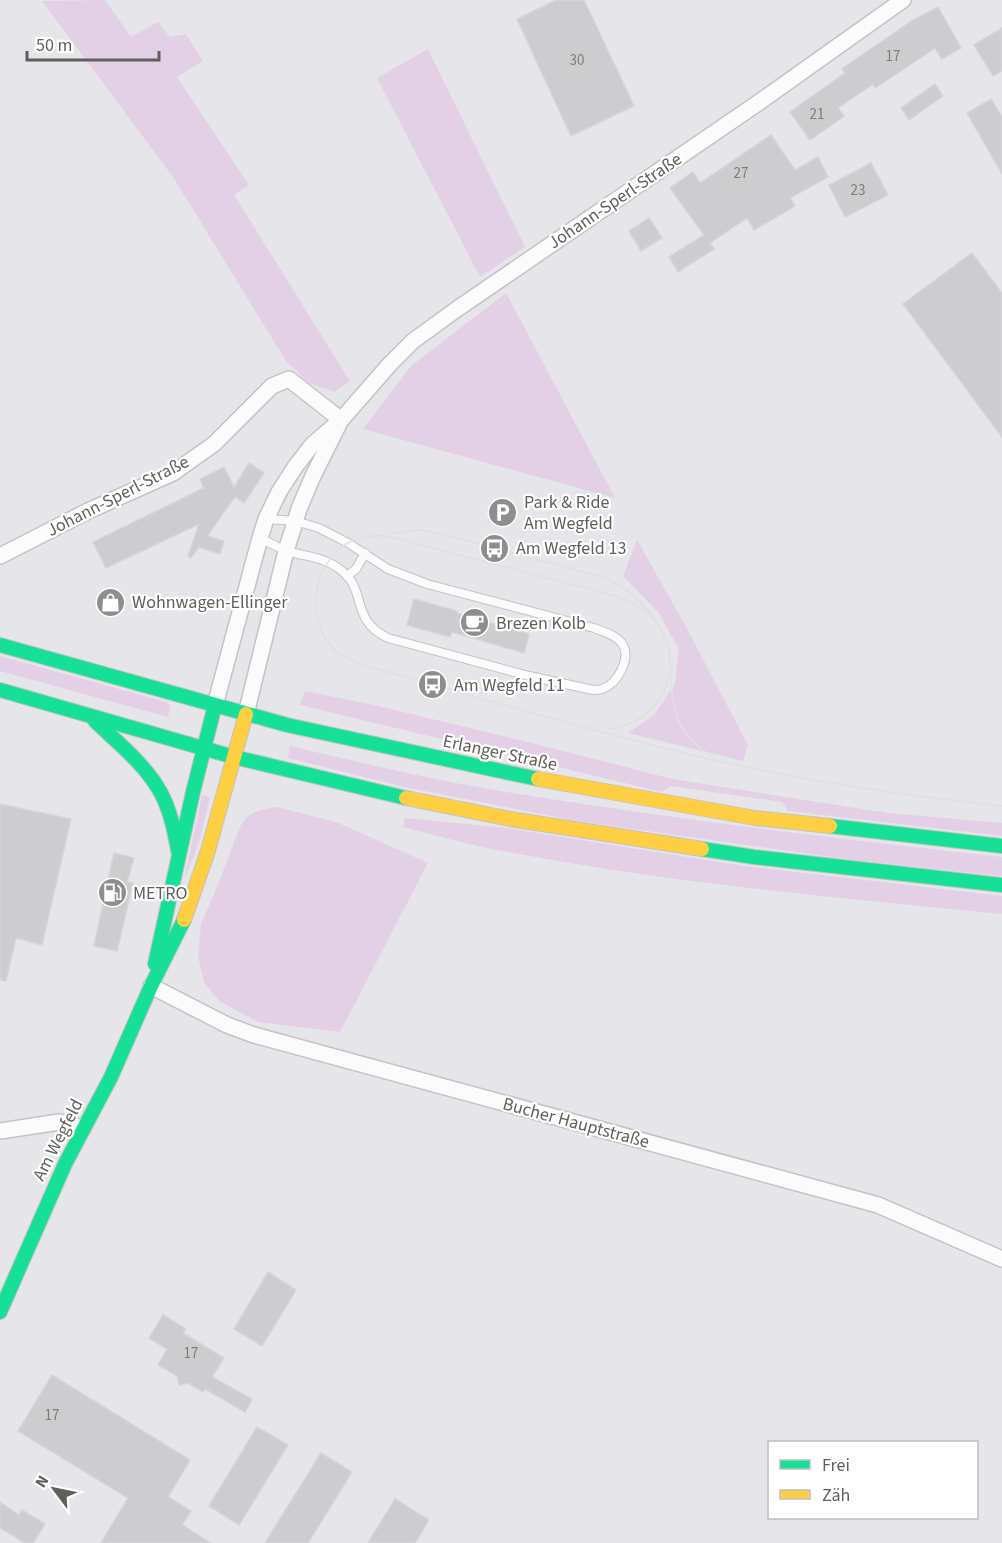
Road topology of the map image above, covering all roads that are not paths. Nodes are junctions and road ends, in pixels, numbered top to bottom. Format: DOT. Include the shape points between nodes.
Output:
graph roads {
  1 [pos="903,0"];
  2 [pos="341,420"];
  3 [pos="266,519"];
  4 [pos="295,521"];
  5 [pos="260,538"];
  6 [pos="286,551"];
  7 [pos="365,553"];
  8 [pos="0,556"];
  9 [pos="347,576"];
  10 [pos="0,645"];
  11 [pos="0,690"];
  12 [pos="215,705"];
  13 [pos="246,714"];
  14 [pos="92,717"];
  15 [pos="204,748"];
  16 [pos="234,756"];
  17 [pos="1002,846"];
  18 [pos="179,855"];
  19 [pos="1002,885"];
  20 [pos="151,986"];
  21 [pos="83,1128"];
  22 [pos="0,1131"];
  23 [pos="1002,1258"];
  24 [pos="0,1312"];
  1 -- 2 [label="street, Johann-Sperl-Straße" via="457,309 390,364"];
  2 -- 3 [label="street, Johann-Sperl-Straße" via="312,445 295,467"];
  2 -- 4 [label="street, Johann-Sperl-Straße"];
  2 -- 8 [label="street, Johann-Sperl-Straße" via="289,379 272,386 214,444 173,472"];
  3 -- 4 [label="lane"];
  3 -- 5 [label="street, Johann-Sperl-Straße"];
  4 -- 6 [label="street, Johann-Sperl-Straße"];
  4 -- 7 [label="lane" via="319,528"];
  5 -- 6 [label="lane"];
  5 -- 12 [label="street, Johann-Sperl-Straße"];
  6 -- 9 [label="lane" via="322,558"];
  6 -- 13 [label="street, Johann-Sperl-Straße"];
  7 -- 9 [label="lane"];
  7 -- 9 [label="lane" via="388,568 427,584 609,634 623,646 625,656 619,674 602,689 580,688 388,638 365,621"];
  10 -- 12 [label="main road, Erlanger Straße"];
  11 -- 14 [label="main road"];
  12 -- 13 [label="main road, Erlanger Straße"];
  12 -- 15 [label="main road, Am Wegfeld"];
  13 -- 16 [label="main road, Johann-Sperl-Straße"];
  13 -- 17 [label="main road, Erlanger Straße" via="645,800 755,818"];
  14 -- 15 [label="main road"];
  14 -- 18 [label="main road" via="149,775 161,793"];
  15 -- 16 [label="main road"];
  15 -- 18 [label="main road, Am Wegfeld"];
  16 -- 19 [label="main road" via="510,819 754,857"];
  16 -- 20 [label="main road, Am Wegfeld" via="182,929"];
  18 -- 20 [label="main road, Am Wegfeld"];
  20 -- 21 [label="main road, Am Wegfeld"];
  20 -- 23 [label="street, Bucher Hauptstraße" via="254,1035 878,1205"];
  21 -- 22 [label="street" via="48,1122"];
  21 -- 24 [label="main road, Am Wegfeld"];
}
